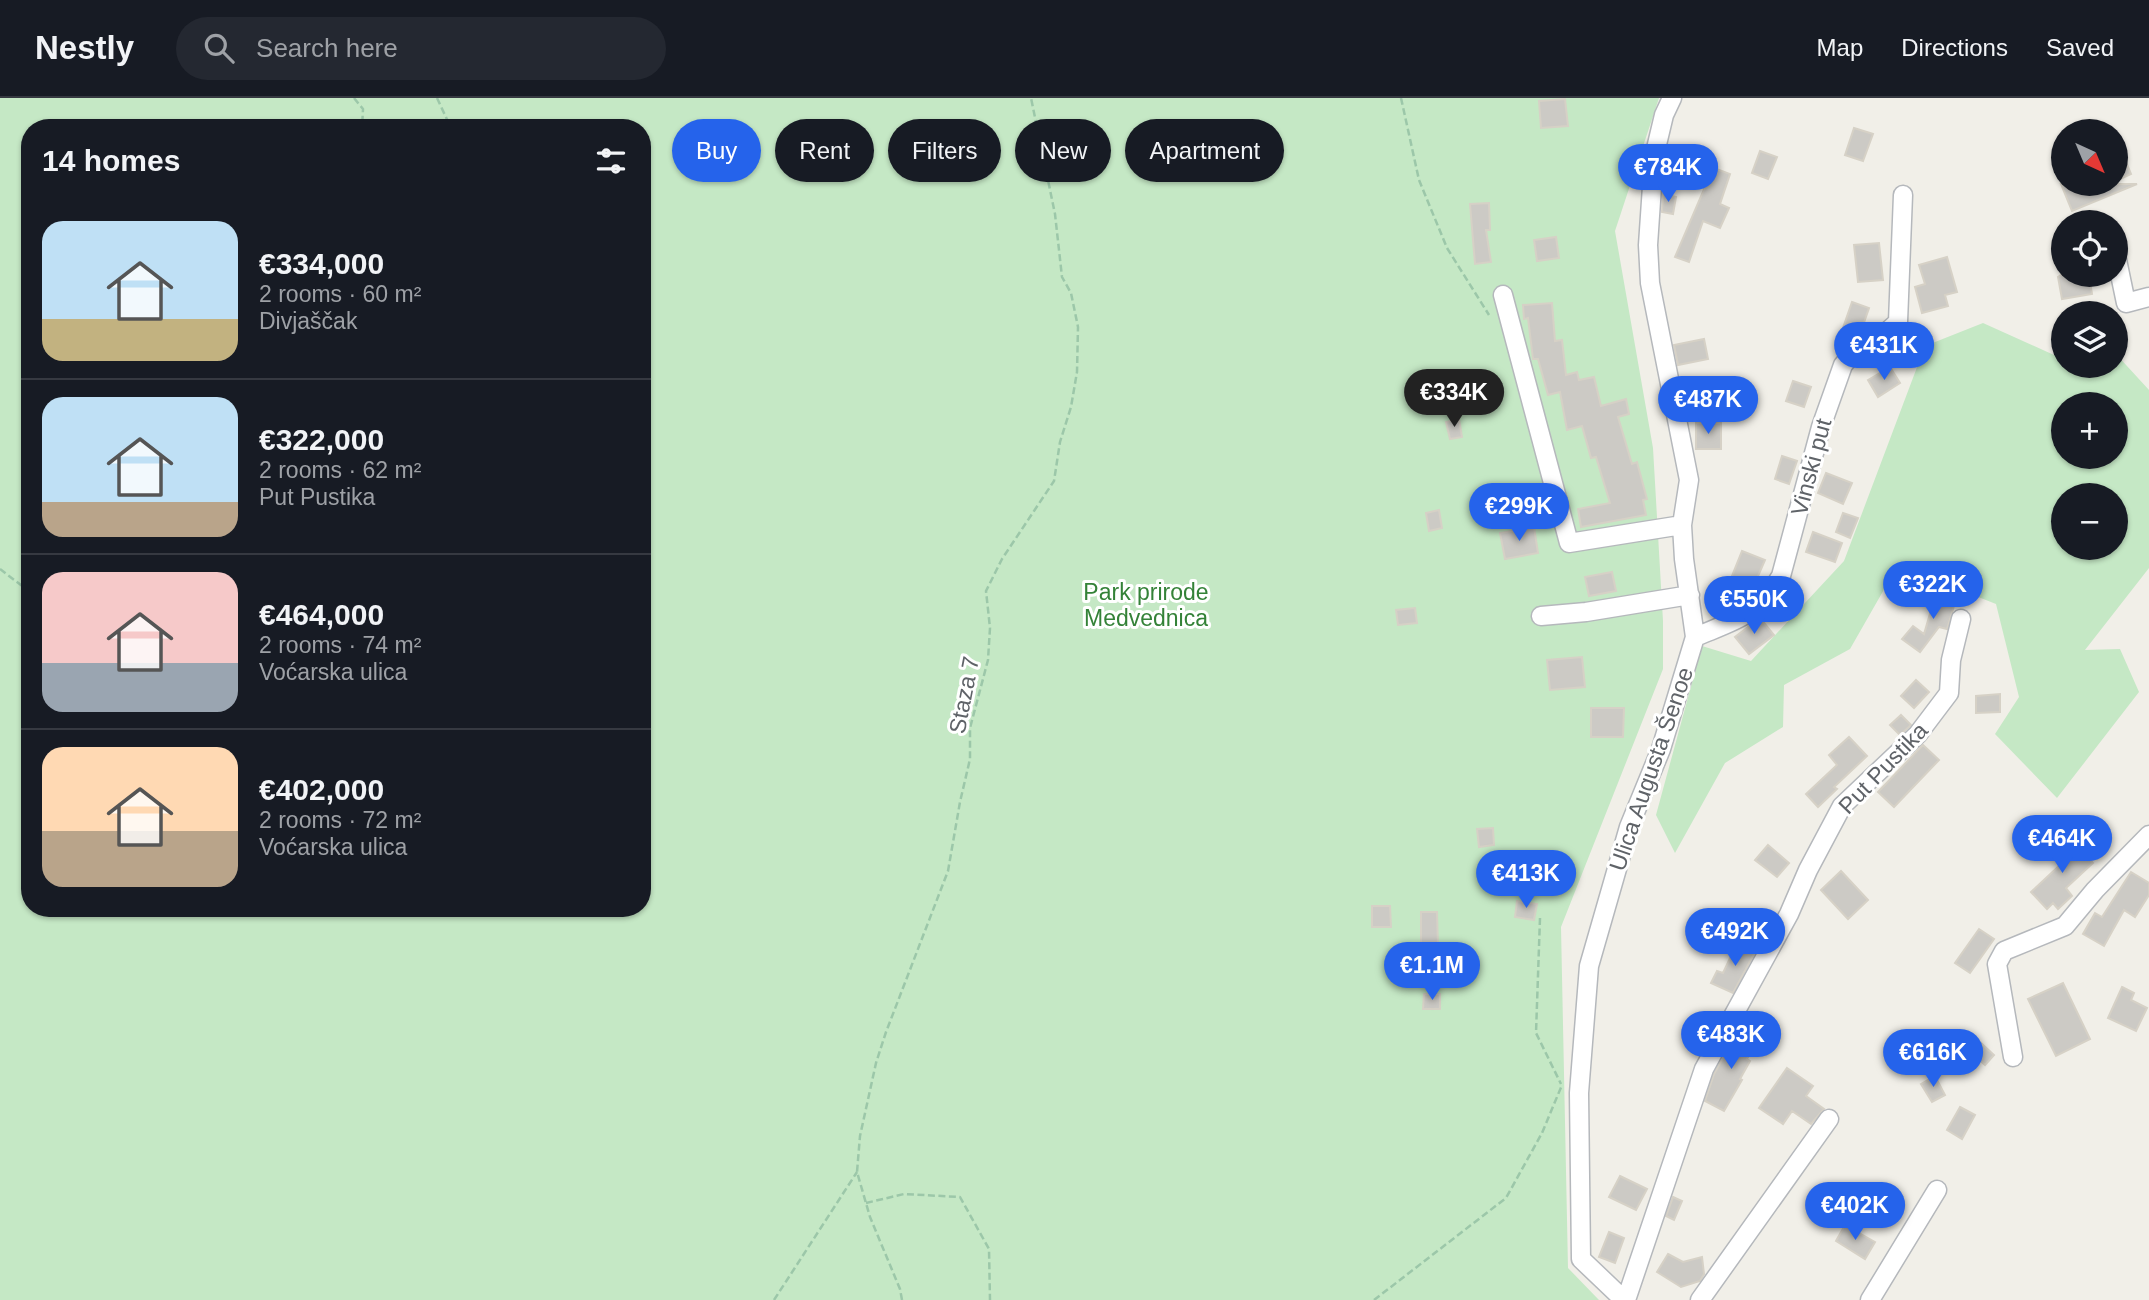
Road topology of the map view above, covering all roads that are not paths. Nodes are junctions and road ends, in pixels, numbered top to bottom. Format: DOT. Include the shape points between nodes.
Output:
graph roads {
  1 [pos="1672,98"];
  2 [pos="1903,195"];
  3 [pos="2123,287"];
  4 [pos="1503,295"];
  5 [pos="2149,297"];
  6 [pos="1682,525"];
  7 [pos="1689,595"];
  8 [pos="1541,616"];
  9 [pos="1961,619"];
  10 [pos="1695,637"];
  11 [pos="2149,835"];
  12 [pos="2013,1057"];
  13 [pos="1829,1119"];
  14 [pos="1937,1190"];
  15 [pos="1625,1300"];
  16 [pos="1700,1300"];
  17 [pos="1870,1300"];
  1 -- 6 [label="street, Ulica Augusta Šenoe" via="1654,157 1648,245 1650,283 1689,480"];
  2 -- 10 [label="street, Vinski put" via="1898,321 1843,365 1821,427 1781,576 1759,607"];
  3 -- 5 [label="street" via="2126,303"];
  4 -- 6 [label="street" via="1569,543"];
  6 -- 7 [label="street, Ulica Augusta Šenoe"];
  7 -- 8 [label="street"];
  7 -- 10 [label="street, Ulica Augusta Šenoe"];
  9 -- 15 [label="street, Put Pustika" via="1949,693 1943,704 1842,806 1704,1069"];
  10 -- 15 [label="street, Ulica Augusta Šenoe" via="1661,749 1629,827 1589,966 1579,1093 1581,1259"];
  11 -- 12 [label="street" via="2065,926 2004,951 1997,964"];
  13 -- 16 [label="street"];
  14 -- 17 [label="street"];
}
